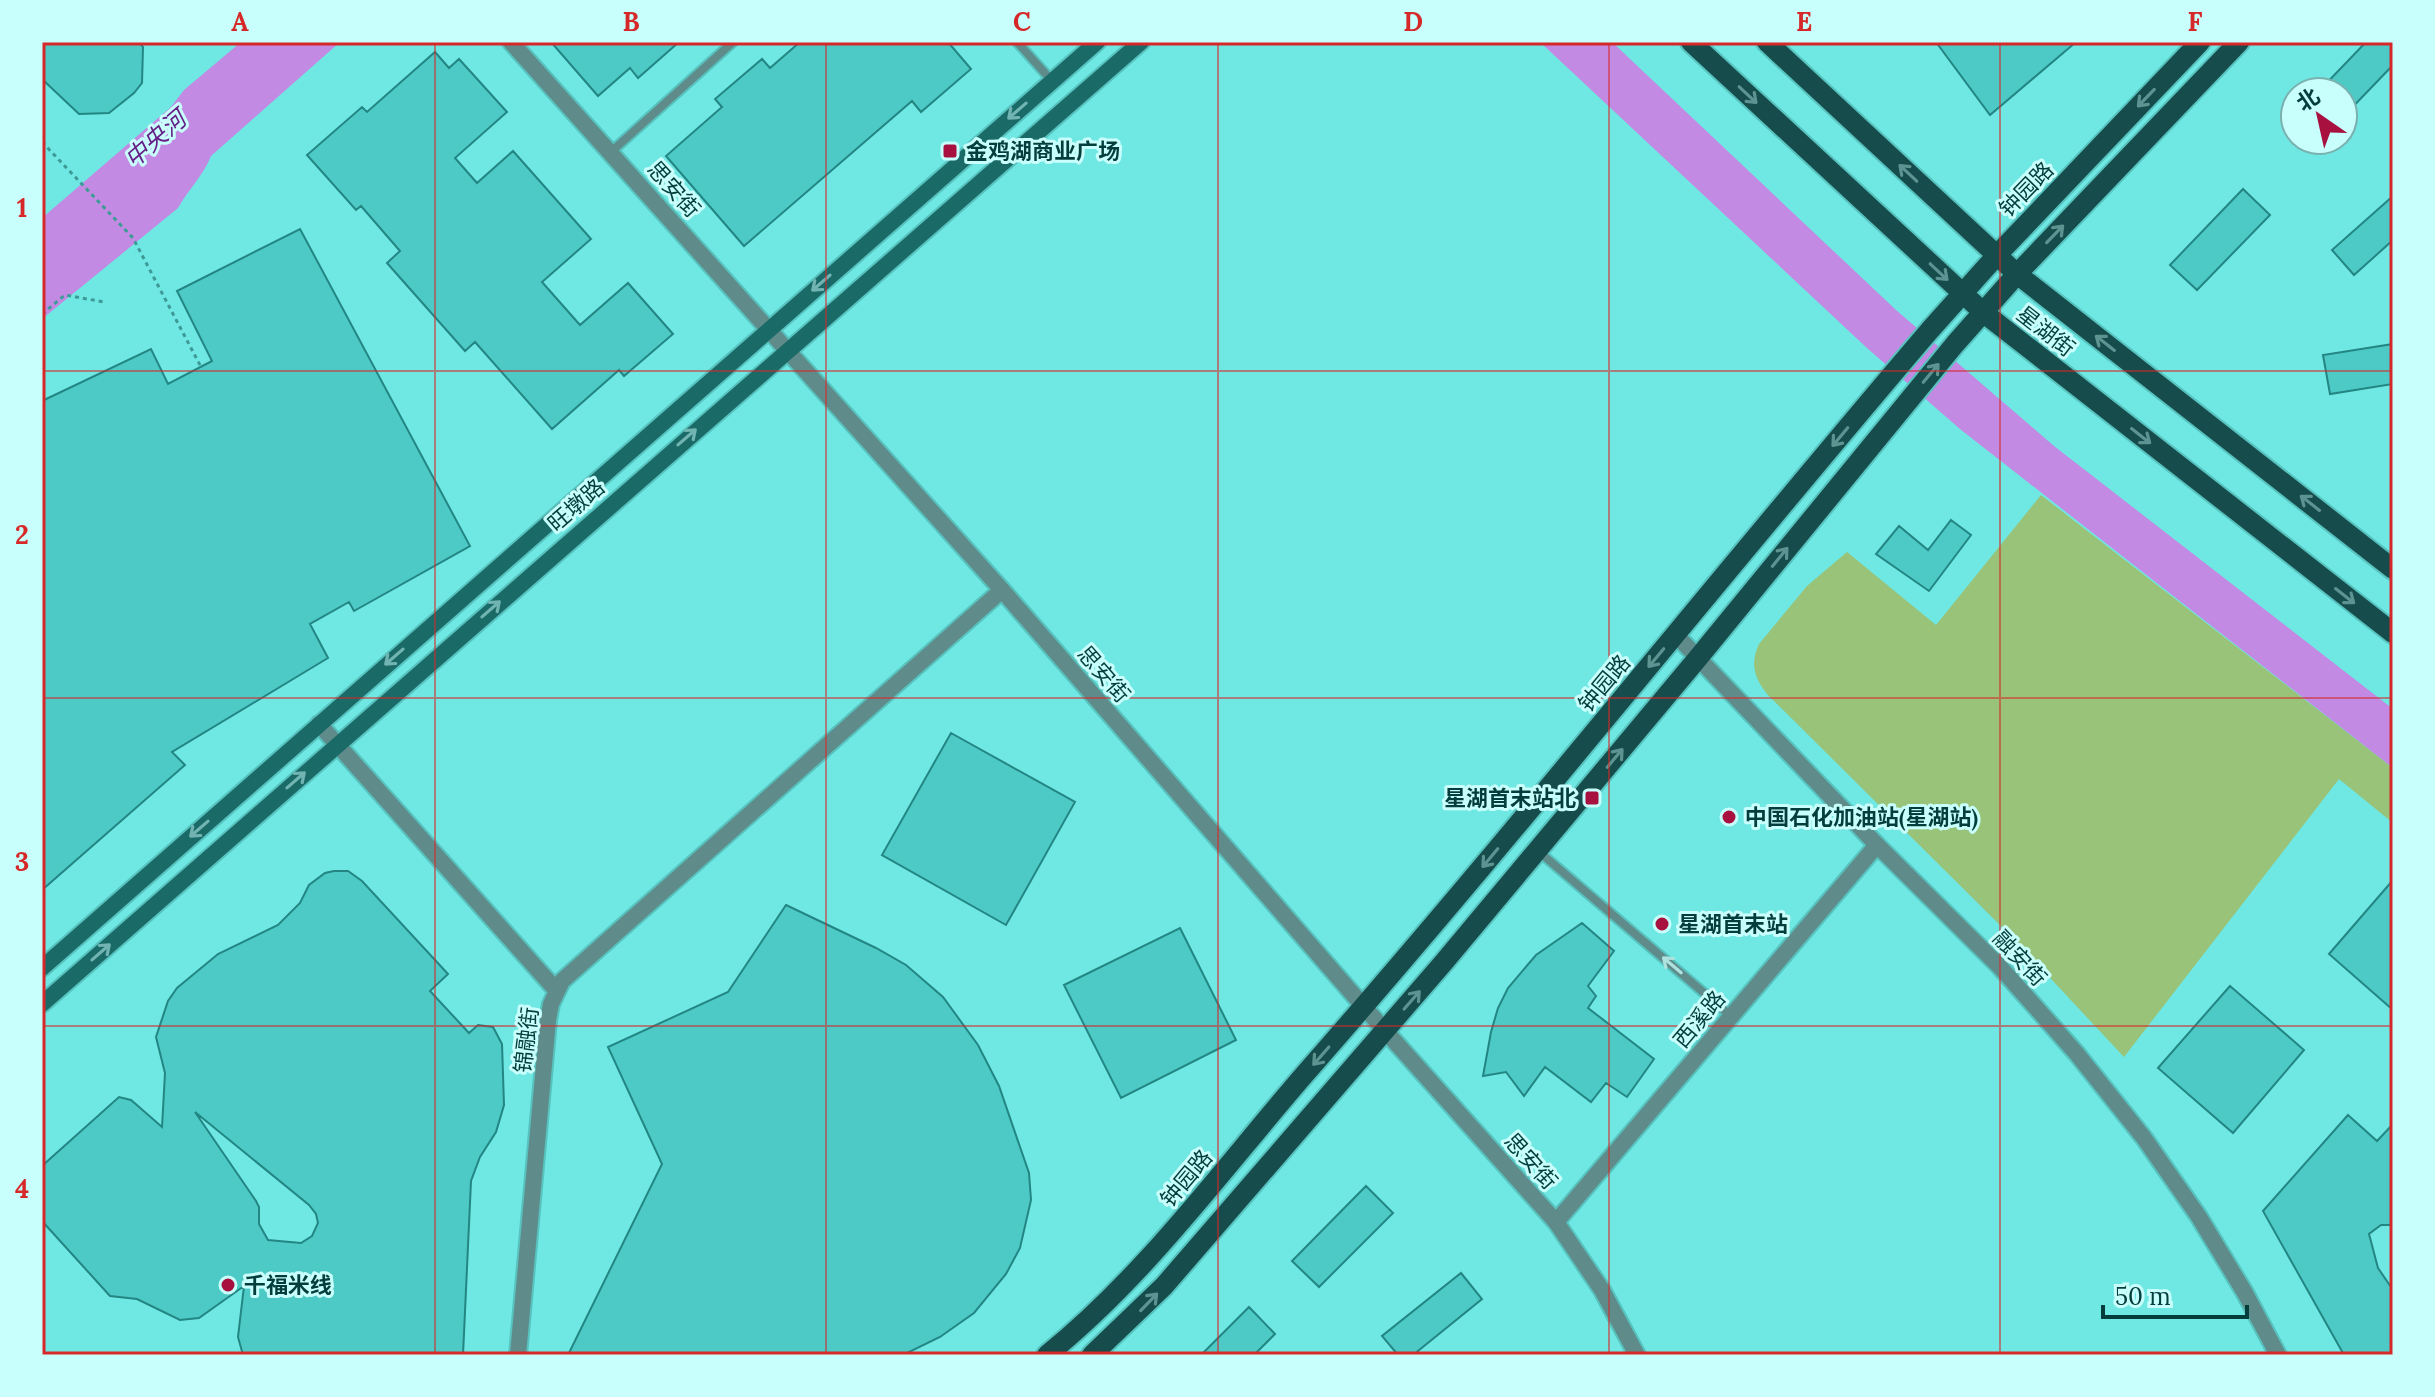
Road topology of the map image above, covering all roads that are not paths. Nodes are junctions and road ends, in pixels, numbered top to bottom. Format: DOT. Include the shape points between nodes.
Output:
graph roads {
  1 [pos="511,42"];
  2 [pos="733,42"];
  3 [pos="1017,42"];
  4 [pos="1097,42"];
  5 [pos="1141,42"];
  6 [pos="1691,42"];
  7 [pos="1767,42"];
  8 [pos="2200,42"];
  9 [pos="2239,42"];
  10 [pos="1052,81"];
  11 [pos="611,152"];
  12 [pos="1997,255"];
  13 [pos="2017,274"];
  14 [pos="1961,294"];
  15 [pos="1984,313"];
  16 [pos="769,328"];
  17 [pos="787,350"];
  18 [pos="2393,569"];
  19 [pos="1002,590"];
  20 [pos="2393,633"];
  21 [pos="1676,635"];
  22 [pos="1698,658"];
  23 [pos="319,724"];
  24 [pos="337,744"];
  25 [pos="1877,845"];
  26 [pos="1537,850"];
  27 [pos="42,968"];
  28 [pos="556,990"];
  29 [pos="42,1004"];
  30 [pos="1364,1007"];
  31 [pos="1731,1016"];
  32 [pos="1385,1030"];
  33 [pos="1556,1222"];
  34 [pos="518,1355"];
  35 [pos="1047,1355"];
  36 [pos="1092,1355"];
  37 [pos="1637,1355"];
  38 [pos="2278,1355"];
  1 -- 11 [label="street, 思安街"];
  2 -- 11 [label="lane"];
  3 -- 10 [label="lane"];
  4 -- 10 [label="main road, 旺墩路"];
  5 -- 17 [label="main road, 旺墩路"];
  6 -- 14 [label="main road, 星湖街, one-way"];
  12 -- 7 [label="main road, 星湖街, one-way"];
  8 -- 12 [label="main road, 钟园路, one-way"];
  13 -- 9 [label="main road, one-way"];
  10 -- 16 [label="main road, 旺墩路, one-way"];
  11 -- 16 [label="street, 思安街"];
  12 -- 13 [label="main road, 星湖街"];
  12 -- 14 [label="main road, 钟园路"];
  13 -- 15 [label="main road"];
  18 -- 13 [label="main road, 星湖街, one-way"];
  14 -- 15 [label="main road, 星湖街"];
  14 -- 21 [label="main road, 钟园路, one-way"];
  15 -- 20 [label="main road, 星湖街, one-way"];
  22 -- 15 [label="main road, one-way"];
  16 -- 17 [label="street, 思安街"];
  16 -- 23 [label="main road, 旺墩路, one-way"];
  17 -- 19 [label="street, 思安街"];
  24 -- 17 [label="main road, 旺墩路, one-way"];
  19 -- 28 [label="street" via="573,969"];
  19 -- 30 [label="street, 思安街"];
  21 -- 22 [label="street, 融安街"];
  21 -- 30 [label="main road, 钟园路, one-way"];
  22 -- 25 [label="street, 融安街"];
  26 -- 22 [label="main road, one-way"];
  23 -- 24 [label="street, 锦融街"];
  23 -- 27 [label="main road, 旺墩路, one-way"];
  24 -- 28 [label="street, 锦融街"];
  29 -- 24 [label="main road, 旺墩路, one-way"];
  25 -- 31 [label="street, 西溪路"];
  25 -- 38 [label="street, 融安街" via="2000,967 2144,1138 2199,1217"];
  31 -- 26 [label="lane, one-way"];
  32 -- 26 [label="main road, one-way"];
  28 -- 34 [label="street, 锦融街" via="548,1020"];
  30 -- 32 [label="street, 思安街"];
  30 -- 35 [label="main road, 钟园路, one-way" via="1148,1259"];
  31 -- 33 [label="street, 西溪路"];
  32 -- 33 [label="street, 思安街"];
  36 -- 32 [label="main road, one-way" via="1164,1286"];
  33 -- 37 [label="street, 思安街"];
}
